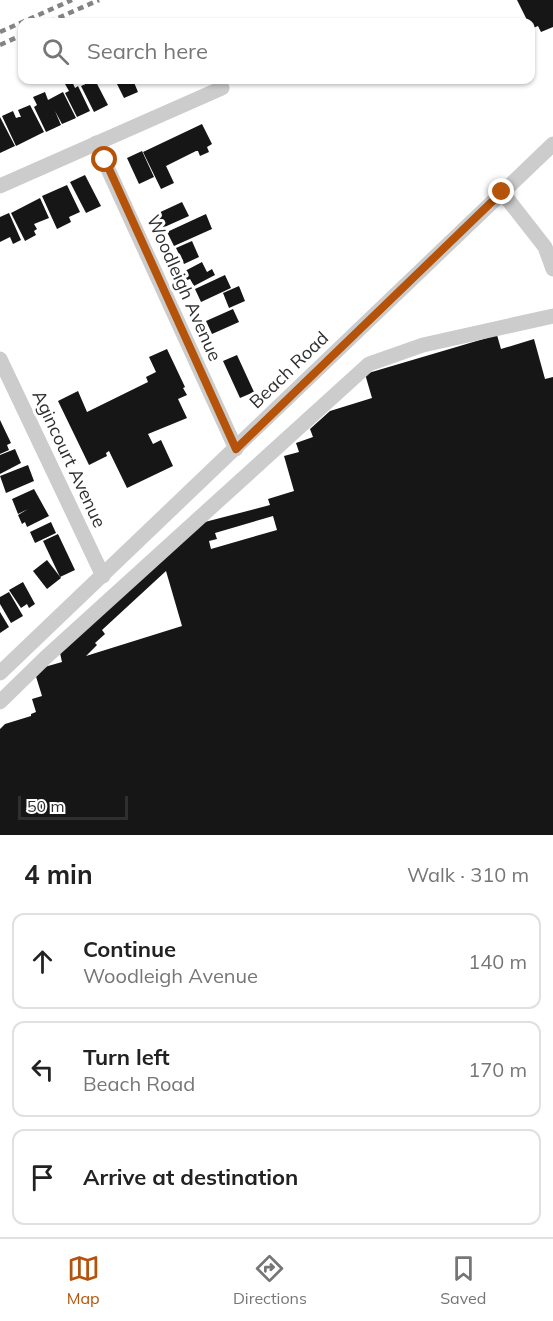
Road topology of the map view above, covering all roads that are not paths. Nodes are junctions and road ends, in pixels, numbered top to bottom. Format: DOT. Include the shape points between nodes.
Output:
graph roads {
  1 [pos="222,88"];
  2 [pos="96,143"];
  3 [pos="553,144"];
  4 [pos="0,186"];
  5 [pos="502,192"];
  6 [pos="553,269"];
  7 [pos="553,316"];
  8 [pos="0,359"];
  9 [pos="236,449"];
  10 [pos="103,576"];
  11 [pos="0,673"];
  12 [pos="0,702"];
  1 -- 2 [label="street"];
  2 -- 4 [label="street"];
  2 -- 9 [label="street, Woodleigh Avenue"];
  3 -- 5 [label="street, Beach Road"];
  5 -- 6 [label="street" via="545,247"];
  5 -- 9 [label="street, Beach Road"];
  7 -- 12 [label="street" via="423,345 369,364"];
  8 -- 10 [label="street, Agincourt Avenue"];
  9 -- 10 [label="street, Beach Road"];
  10 -- 11 [label="street, Beach Road"];
}
